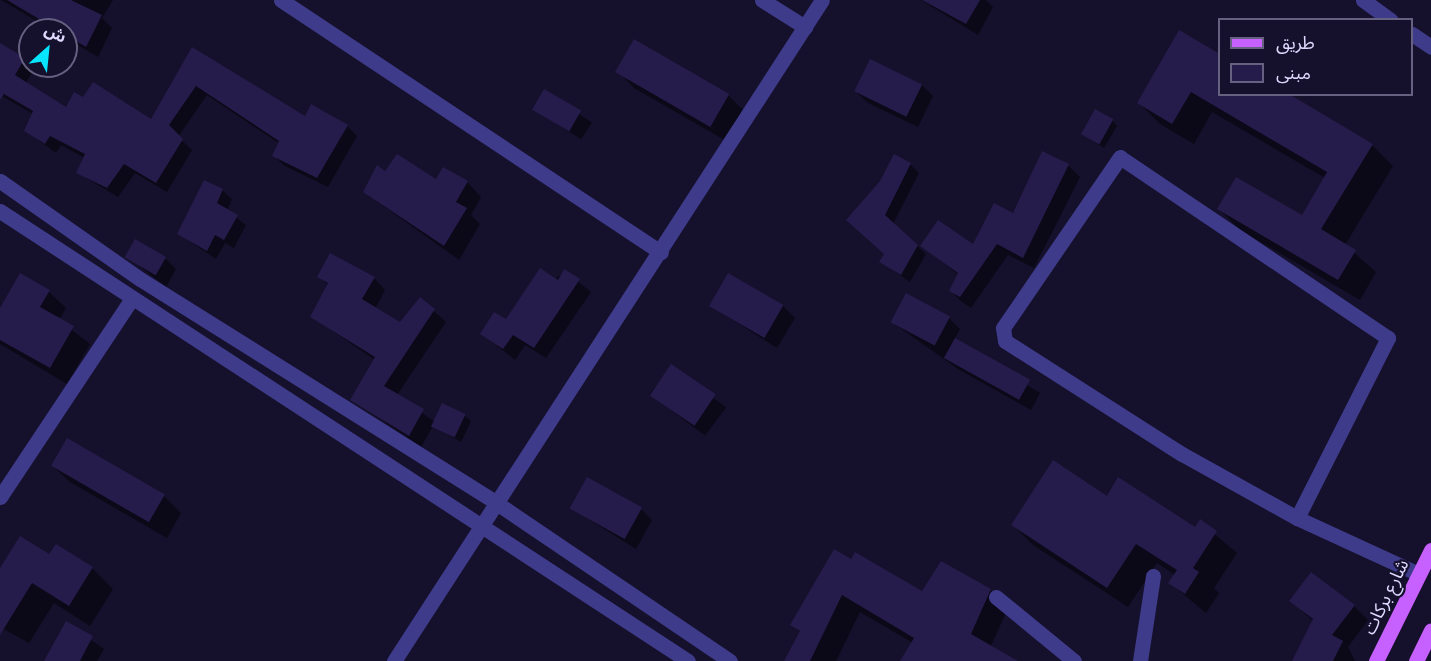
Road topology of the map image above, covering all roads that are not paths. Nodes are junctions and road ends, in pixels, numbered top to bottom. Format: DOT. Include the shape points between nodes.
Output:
graph roads {
  1 [pos="281,0"];
  2 [pos="762,0"];
  3 [pos="822,0"];
  4 [pos="1363,0"];
  5 [pos="1388,18"];
  6 [pos="805,27"];
  7 [pos="1413,35"];
  8 [pos="1431,47"];
  9 [pos="0,181"];
  10 [pos="0,211"];
  11 [pos="661,252"];
  12 [pos="131,300"];
  13 [pos="0,497"];
  14 [pos="498,504"];
  15 [pos="1297,518"];
  16 [pos="483,526"];
  17 [pos="1431,550"];
  18 [pos="1419,574"];
  19 [pos="1153,576"];
  20 [pos="996,597"];
  21 [pos="1431,630"];
  22 [pos="394,661"];
  23 [pos="688,661"];
  24 [pos="730,661"];
  25 [pos="1074,661"];
  26 [pos="1140,661"];
  27 [pos="1376,661"];
  28 [pos="1416,661"];
  1 -- 11 [label="street"];
  2 -- 6 [label="street"];
  3 -- 6 [label="street"];
  4 -- 5 [label="street"];
  6 -- 11 [label="street"];
  7 -- 8 [label="street"];
  9 -- 14 [label="street" via="140,279"];
  10 -- 12 [label="street"];
  11 -- 14 [label="street"];
  12 -- 13 [label="street"];
  12 -- 16 [label="street"];
  14 -- 16 [label="street"];
  14 -- 24 [label="street"];
  15 -- 15 [label="street" via="1172,448 1005,341 1003,328 1120,157 1388,338"];
  15 -- 18 [label="street"];
  16 -- 22 [label="street"];
  16 -- 23 [label="street"];
  17 -- 18 [label="main road, شارع بركات"];
  18 -- 27 [label="main road, شارع بركات"];
  19 -- 26 [label="street"];
  20 -- 25 [label="street"];
  21 -- 28 [label="main road"];
}
